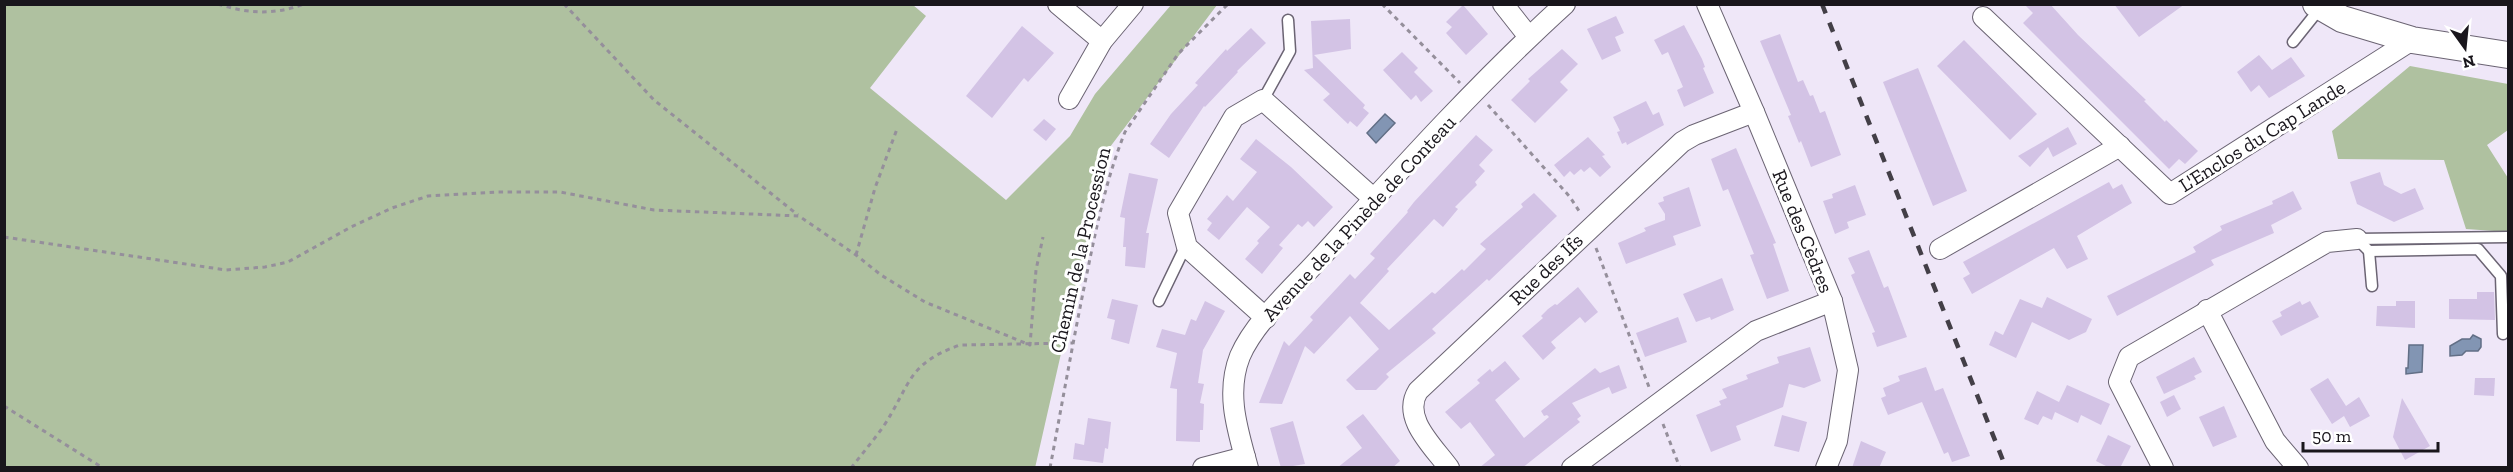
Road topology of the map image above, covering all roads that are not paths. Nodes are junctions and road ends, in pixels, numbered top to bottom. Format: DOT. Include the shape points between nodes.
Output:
graph roads {
  1 [pos="1058,4"];
  2 [pos="1133,4"];
  3 [pos="1503,4"];
  4 [pos="1565,4"];
  5 [pos="1707,4"];
  6 [pos="2320,6"];
  7 [pos="1983,17"];
  8 [pos="1288,20"];
  9 [pos="1529,37"];
  10 [pos="2412,40"];
  11 [pos="1102,41"];
  12 [pos="2293,42"];
  13 [pos="2508,55"];
  14 [pos="1069,99"];
  15 [pos="1263,100"];
  16 [pos="1754,112"];
  17 [pos="2120,146"];
  18 [pos="1374,199"];
  19 [pos="2508,237"];
  20 [pos="1186,245"];
  21 [pos="2363,245"];
  22 [pos="1940,249"];
  23 [pos="2372,286"];
  24 [pos="1832,301"];
  25 [pos="1159,302"];
  26 [pos="2207,310"];
  27 [pos="1266,318"];
  28 [pos="2503,334"];
  29 [pos="1246,462"];
  30 [pos="1203,468"];
  31 [pos="1449,468"];
  32 [pos="1572,468"];
  33 [pos="1826,468"];
  34 [pos="2163,468"];
  35 [pos="2298,468"];
  1 -- 11 [label="street"];
  2 -- 11 [label="street"];
  3 -- 9 [label="street"];
  4 -- 9 [label="street, Avenue de la Pinède de Conteau"];
  5 -- 16 [label="street, Rue des Cèdres"];
  6 -- 10 [label="street" via="2342,19"];
  6 -- 12 [label="lane"];
  7 -- 17 [label="street, L'Enclos du Cap Lande"];
  8 -- 15 [label="lane" via="1290,51"];
  9 -- 18 [label="street, Avenue de la Pinède de Conteau"];
  10 -- 13 [label="street"];
  10 -- 17 [label="street, L'Enclos du Cap Lande" via="2170,194"];
  11 -- 14 [label="street"];
  15 -- 18 [label="street"];
  15 -- 20 [label="street" via="1234,117 1178,213"];
  16 -- 24 [label="street, Rue des Cèdres"];
  16 -- 31 [label="street, Rue des Ifs" via="1682,142 1414,397 1415,420"];
  17 -- 22 [label="street"];
  18 -- 27 [label="street, Avenue de la Pinède de Conteau"];
  19 -- 21 [label="lane"];
  20 -- 25 [label="lane"];
  20 -- 27 [label="street"];
  21 -- 23 [label="lane"];
  21 -- 26 [label="street" via="2327,242"];
  21 -- 28 [label="lane" via="2478,249 2501,276"];
  24 -- 32 [label="street" via="1756,331"];
  24 -- 33 [label="street, Rue des Cèdres" via="1848,370 1837,441"];
  26 -- 34 [label="street" via="2129,357 2119,382"];
  26 -- 35 [label="street" via="2275,441"];
  27 -- 29 [label="street, Avenue de la Pinède de Conteau" via="1246,344 1235,376 1233,409"];
  29 -- 30 [label="street"];
}
